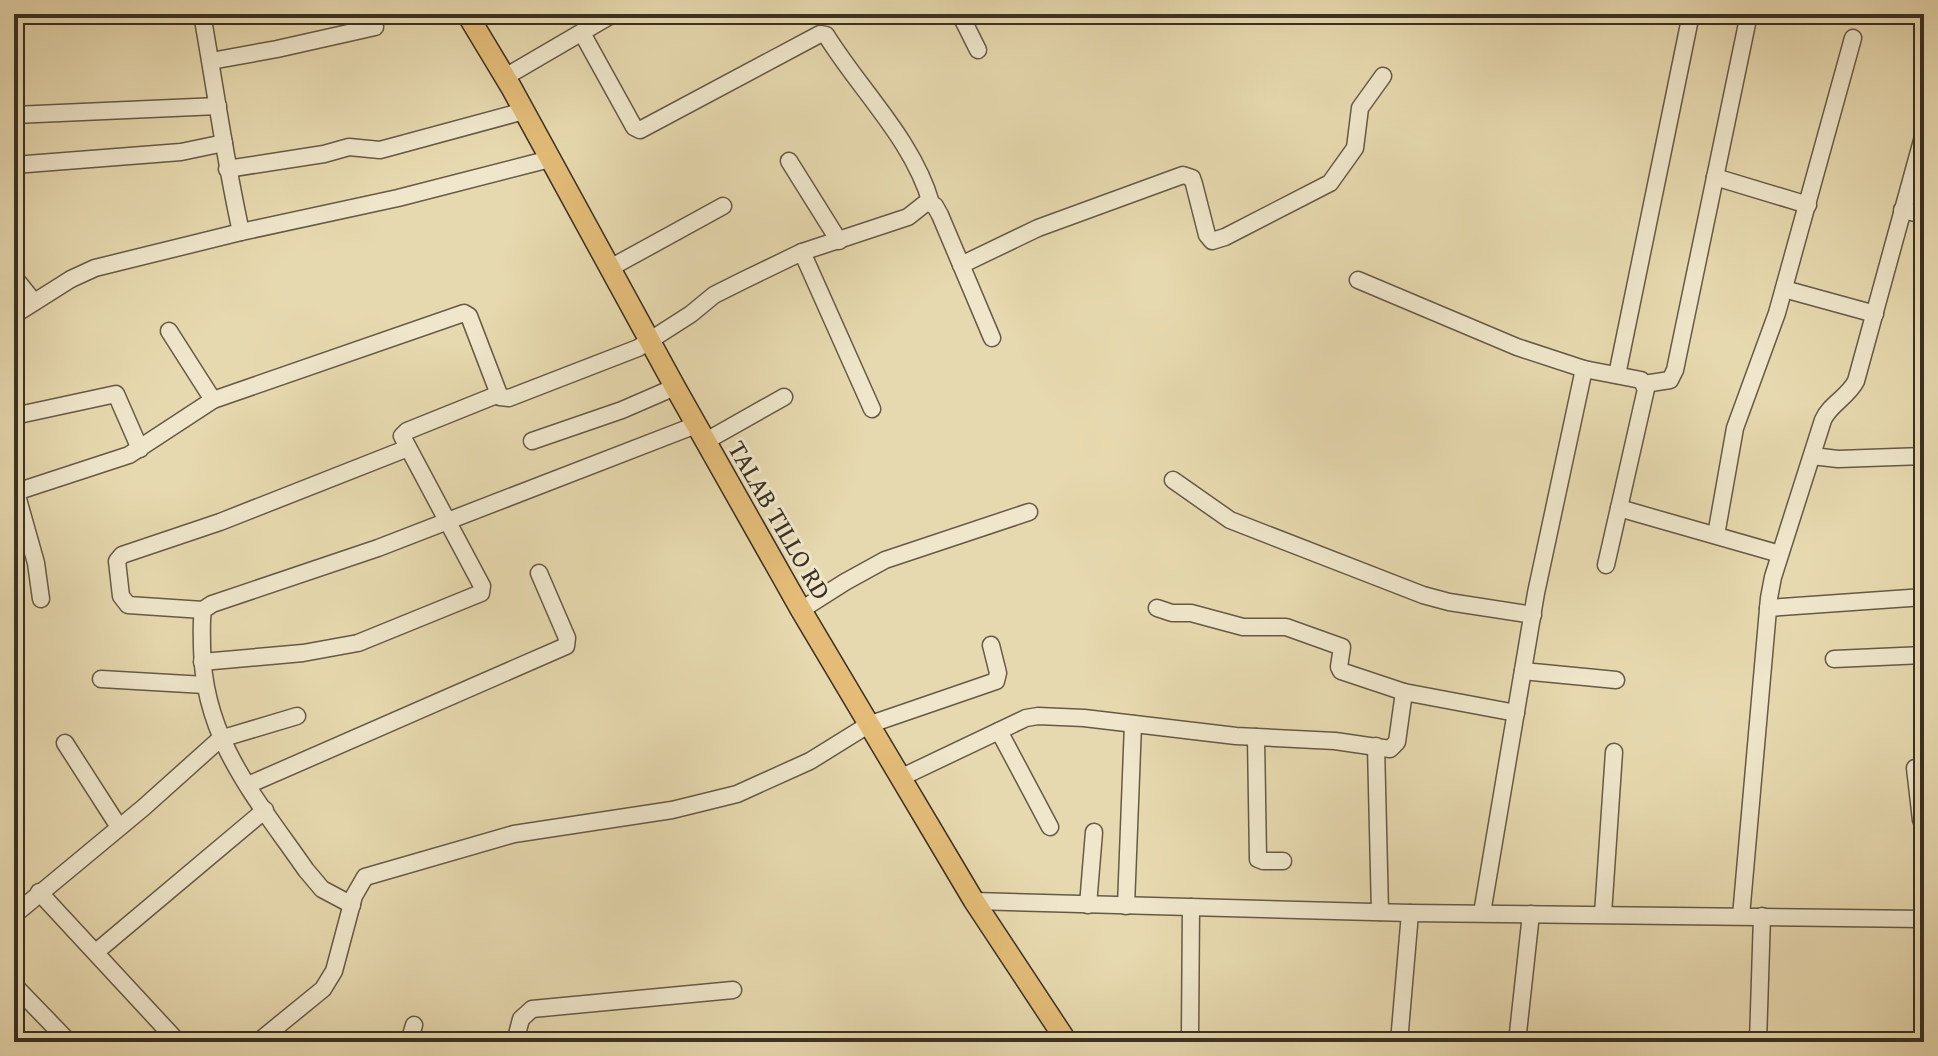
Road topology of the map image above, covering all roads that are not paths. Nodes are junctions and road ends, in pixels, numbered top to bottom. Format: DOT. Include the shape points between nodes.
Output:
graph roads {
  1 [pos="202,14"];
  2 [pos="467,14"];
  3 [pos="613,14"];
  4 [pos="960,14"];
  5 [pos="1691,14"];
  6 [pos="1749,14"];
  7 [pos="375,27"];
  8 [pos="582,33"];
  9 [pos="1853,38"];
  10 [pos="978,50"];
  11 [pos="211,61"];
  12 [pos="1383,76"];
  13 [pos="505,77"];
  14 [pos="218,106"];
  15 [pos="524,111"];
  16 [pos="14,115"];
  17 [pos="1924,133"];
  18 [pos="224,143"];
  19 [pos="550,159"];
  20 [pos="789,161"];
  21 [pos="14,165"];
  22 [pos="227,169"];
  23 [pos="1715,177"];
  24 [pos="931,203"];
  25 [pos="1808,205"];
  26 [pos="723,206"];
  27 [pos="1902,210"];
  28 [pos="1924,215"];
  29 [pos="241,232"];
  30 [pos="839,241"];
  31 [pos="802,252"];
  32 [pos="961,265"];
  33 [pos="610,268"];
  34 [pos="14,277"];
  35 [pos="1358,280"];
  36 [pos="1784,289"];
  37 [pos="34,302"];
  38 [pos="1875,314"];
  39 [pos="14,315"];
  40 [pos="169,331"];
  41 [pos="992,338"];
  42 [pos="650,341"];
  43 [pos="1584,369"];
  44 [pos="1617,375"];
  45 [pos="1644,384"];
  46 [pos="675,387"];
  47 [pos="499,394"];
  48 [pos="784,397"];
  49 [pos="213,400"];
  50 [pos="872,409"];
  51 [pos="14,416"];
  52 [pos="701,433"];
  53 [pos="532,441"];
  54 [pos="408,448"];
  55 [pos="140,449"];
  56 [pos="1812,456"];
  57 [pos="1924,456"];
  58 [pos="1173,480"];
  59 [pos="1619,508"];
  60 [pos="1029,512"];
  61 [pos="447,520"];
  62 [pos="1716,535"];
  63 [pos="1780,554"];
  64 [pos="1606,565"];
  65 [pos="539,573"];
  66 [pos="1924,597"];
  67 [pos="41,599"];
  68 [pos="1157,608"];
  69 [pos="1768,608"];
  70 [pos="203,610"];
  71 [pos="801,610"];
  72 [pos="1533,615"];
  73 [pos="991,645"];
  74 [pos="1924,655"];
  75 [pos="1834,659"];
  76 [pos="202,662"];
  77 [pos="1523,671"];
  78 [pos="101,679"];
  79 [pos="1616,680"];
  80 [pos="205,685"];
  81 [pos="1404,692"];
  82 [pos="1516,713"];
  83 [pos="297,716"];
  84 [pos="1133,724"];
  85 [pos="868,725"];
  86 [pos="999,731"];
  87 [pos="1256,737"];
  88 [pos="220,739"];
  89 [pos="65,743"];
  90 [pos="1376,746"];
  91 [pos="1614,752"];
  92 [pos="1915,768"];
  93 [pos="900,778"];
  94 [pos="248,785"];
  95 [pos="265,810"];
  96 [pos="1924,824"];
  97 [pos="119,827"];
  98 [pos="1050,827"];
  99 [pos="1094,832"];
  100 [pos="1283,861"];
  101 [pos="39,892"];
  102 [pos="340,898"];
  103 [pos="974,901"];
  104 [pos="1088,905"];
  105 [pos="1126,906"];
  106 [pos="1191,907"];
  107 [pos="1380,912"];
  108 [pos="1410,913"];
  109 [pos="1482,913"];
  110 [pos="1531,914"];
  111 [pos="1603,914"];
  112 [pos="14,915"];
  113 [pos="1741,916"];
  114 [pos="1762,916"];
  115 [pos="1924,919"];
  116 [pos="96,952"];
  117 [pos="14,985"];
  118 [pos="733,990"];
  119 [pos="414,1025"];
  120 [pos="1190,1034"];
  121 [pos="69,1042"];
  122 [pos="178,1042"];
  123 [pos="258,1042"];
  124 [pos="409,1042"];
  125 [pos="515,1042"];
  126 [pos="1067,1042"];
  127 [pos="1399,1042"];
  128 [pos="1517,1042"];
  129 [pos="1758,1042"];
  1 -- 11 [label="street"];
  2 -- 13 [label="main road, TALAB TILLO RD"];
  3 -- 8 [label="street"];
  4 -- 10 [label="street"];
  5 -- 44 [label="street"];
  6 -- 23 [label="street"];
  7 -- 11 [label="street"];
  8 -- 13 [label="street"];
  8 -- 24 [label="street" via="640,130 826,35 910,156"];
  9 -- 25 [label="street"];
  11 -- 14 [label="street"];
  12 -- 32 [label="street" via="1360,108 1355,148 1330,183 1225,237 1212,241 1207,235 1192,178 1183,175 1038,228"];
  13 -- 15 [label="main road, TALAB TILLO RD"];
  14 -- 16 [label="street"];
  14 -- 18 [label="street"];
  15 -- 19 [label="main road, TALAB TILLO RD"];
  15 -- 22 [label="street" via="380,150 349,147"];
  17 -- 27 [label="street"];
  18 -- 21 [label="street" via="181,152"];
  18 -- 22 [label="street"];
  19 -- 29 [label="street"];
  19 -- 33 [label="main road, TALAB TILLO RD"];
  20 -- 30 [label="street"];
  22 -- 29 [label="street"];
  23 -- 25 [label="street"];
  23 -- 45 [label="street" via="1673,377"];
  24 -- 30 [label="street" via="908,217"];
  24 -- 32 [label="street"];
  25 -- 36 [label="street"];
  26 -- 33 [label="street"];
  27 -- 28 [label="street"];
  27 -- 38 [label="street"];
  29 -- 37 [label="street" via="95,268"];
  30 -- 31 [label="street"];
  31 -- 42 [label="street" via="714,295"];
  31 -- 50 [label="street"];
  32 -- 41 [label="street"];
  33 -- 42 [label="main road, TALAB TILLO RD"];
  34 -- 37 [label="street"];
  35 -- 43 [label="street" via="1476,332"];
  36 -- 38 [label="street"];
  36 -- 62 [label="street" via="1735,428"];
  37 -- 39 [label="street"];
  38 -- 56 [label="street" via="1856,381 1826,413"];
  40 -- 49 [label="street"];
  42 -- 46 [label="main road, TALAB TILLO RD"];
  42 -- 47 [label="street" via="509,398"];
  43 -- 44 [label="street"];
  43 -- 72 [label="street"];
  44 -- 45 [label="street"];
  45 -- 59 [label="street"];
  46 -- 52 [label="main road, TALAB TILLO RD"];
  46 -- 53 [label="street"];
  47 -- 49 [label="street" via="464,313"];
  47 -- 54 [label="street" via="407,431 402,436"];
  48 -- 52 [label="street"];
  49 -- 55 [label="street"];
  51 -- 55 [label="street" via="116,394"];
  52 -- 61 [label="street"];
  52 -- 71 [label="main road, TALAB TILLO RD"];
  54 -- 61 [label="street"];
  54 -- 70 [label="street" via="117,561 121,596 128,605"];
  55 -- 67 [label="street" via="16,492"];
  56 -- 57 [label="street"];
  56 -- 63 [label="street"];
  58 -- 72 [label="street" via="1230,520 1423,595"];
  59 -- 62 [label="street"];
  59 -- 64 [label="street"];
  60 -- 71 [label="street" via="885,560"];
  61 -- 70 [label="street"];
  61 -- 76 [label="street" via="482,586 476,596 346,646"];
  62 -- 63 [label="street"];
  63 -- 69 [label="street"];
  65 -- 94 [label="street" via="566,646"];
  66 -- 69 [label="street"];
  68 -- 81 [label="street" via="1243,627 1282,626 1301,632 1342,647 1341,671"];
  69 -- 113 [label="street"];
  70 -- 76 [label="street"];
  71 -- 85 [label="main road, TALAB TILLO RD"];
  72 -- 77 [label="street"];
  73 -- 85 [label="street" via="996,681"];
  74 -- 75 [label="street"];
  76 -- 80 [label="street"];
  77 -- 79 [label="street"];
  77 -- 82 [label="street"];
  78 -- 80 [label="street"];
  80 -- 88 [label="street"];
  81 -- 82 [label="street"];
  81 -- 90 [label="street" via="1396,745"];
  82 -- 109 [label="street"];
  83 -- 88 [label="street"];
  84 -- 86 [label="street" via="1038,716"];
  84 -- 87 [label="street"];
  84 -- 105 [label="street"];
  85 -- 93 [label="main road, TALAB TILLO RD"];
  85 -- 102 [label="street" via="810,761 737,794 648,815 514,834 382,871"];
  86 -- 93 [label="street"];
  86 -- 98 [label="street"];
  87 -- 90 [label="street"];
  87 -- 100 [label="street" via="1258,859"];
  88 -- 94 [label="street"];
  88 -- 97 [label="street"];
  89 -- 97 [label="street"];
  90 -- 107 [label="street"];
  91 -- 111 [label="street"];
  92 -- 96 [label="street"];
  93 -- 103 [label="main road, TALAB TILLO RD"];
  94 -- 95 [label="street"];
  95 -- 102 [label="street" via="316,884"];
  95 -- 116 [label="street"];
  97 -- 101 [label="street"];
  99 -- 104 [label="street"];
  101 -- 112 [label="street"];
  101 -- 116 [label="street"];
  102 -- 123 [label="street" via="334,971 323,989"];
  103 -- 104 [label="street"];
  103 -- 126 [label="main road, TALAB TILLO RD"];
  104 -- 105 [label="street"];
  105 -- 106 [label="street"];
  106 -- 107 [label="street"];
  106 -- 120 [label="street"];
  107 -- 108 [label="street"];
  108 -- 109 [label="street"];
  108 -- 127 [label="street"];
  109 -- 110 [label="street"];
  110 -- 111 [label="street"];
  110 -- 128 [label="street"];
  111 -- 113 [label="street"];
  113 -- 114 [label="street"];
  114 -- 115 [label="street"];
  114 -- 129 [label="street"];
  116 -- 122 [label="street"];
  117 -- 121 [label="street"];
  118 -- 125 [label="street" via="532,1009 521,1019"];
  119 -- 124 [label="street"];
}
